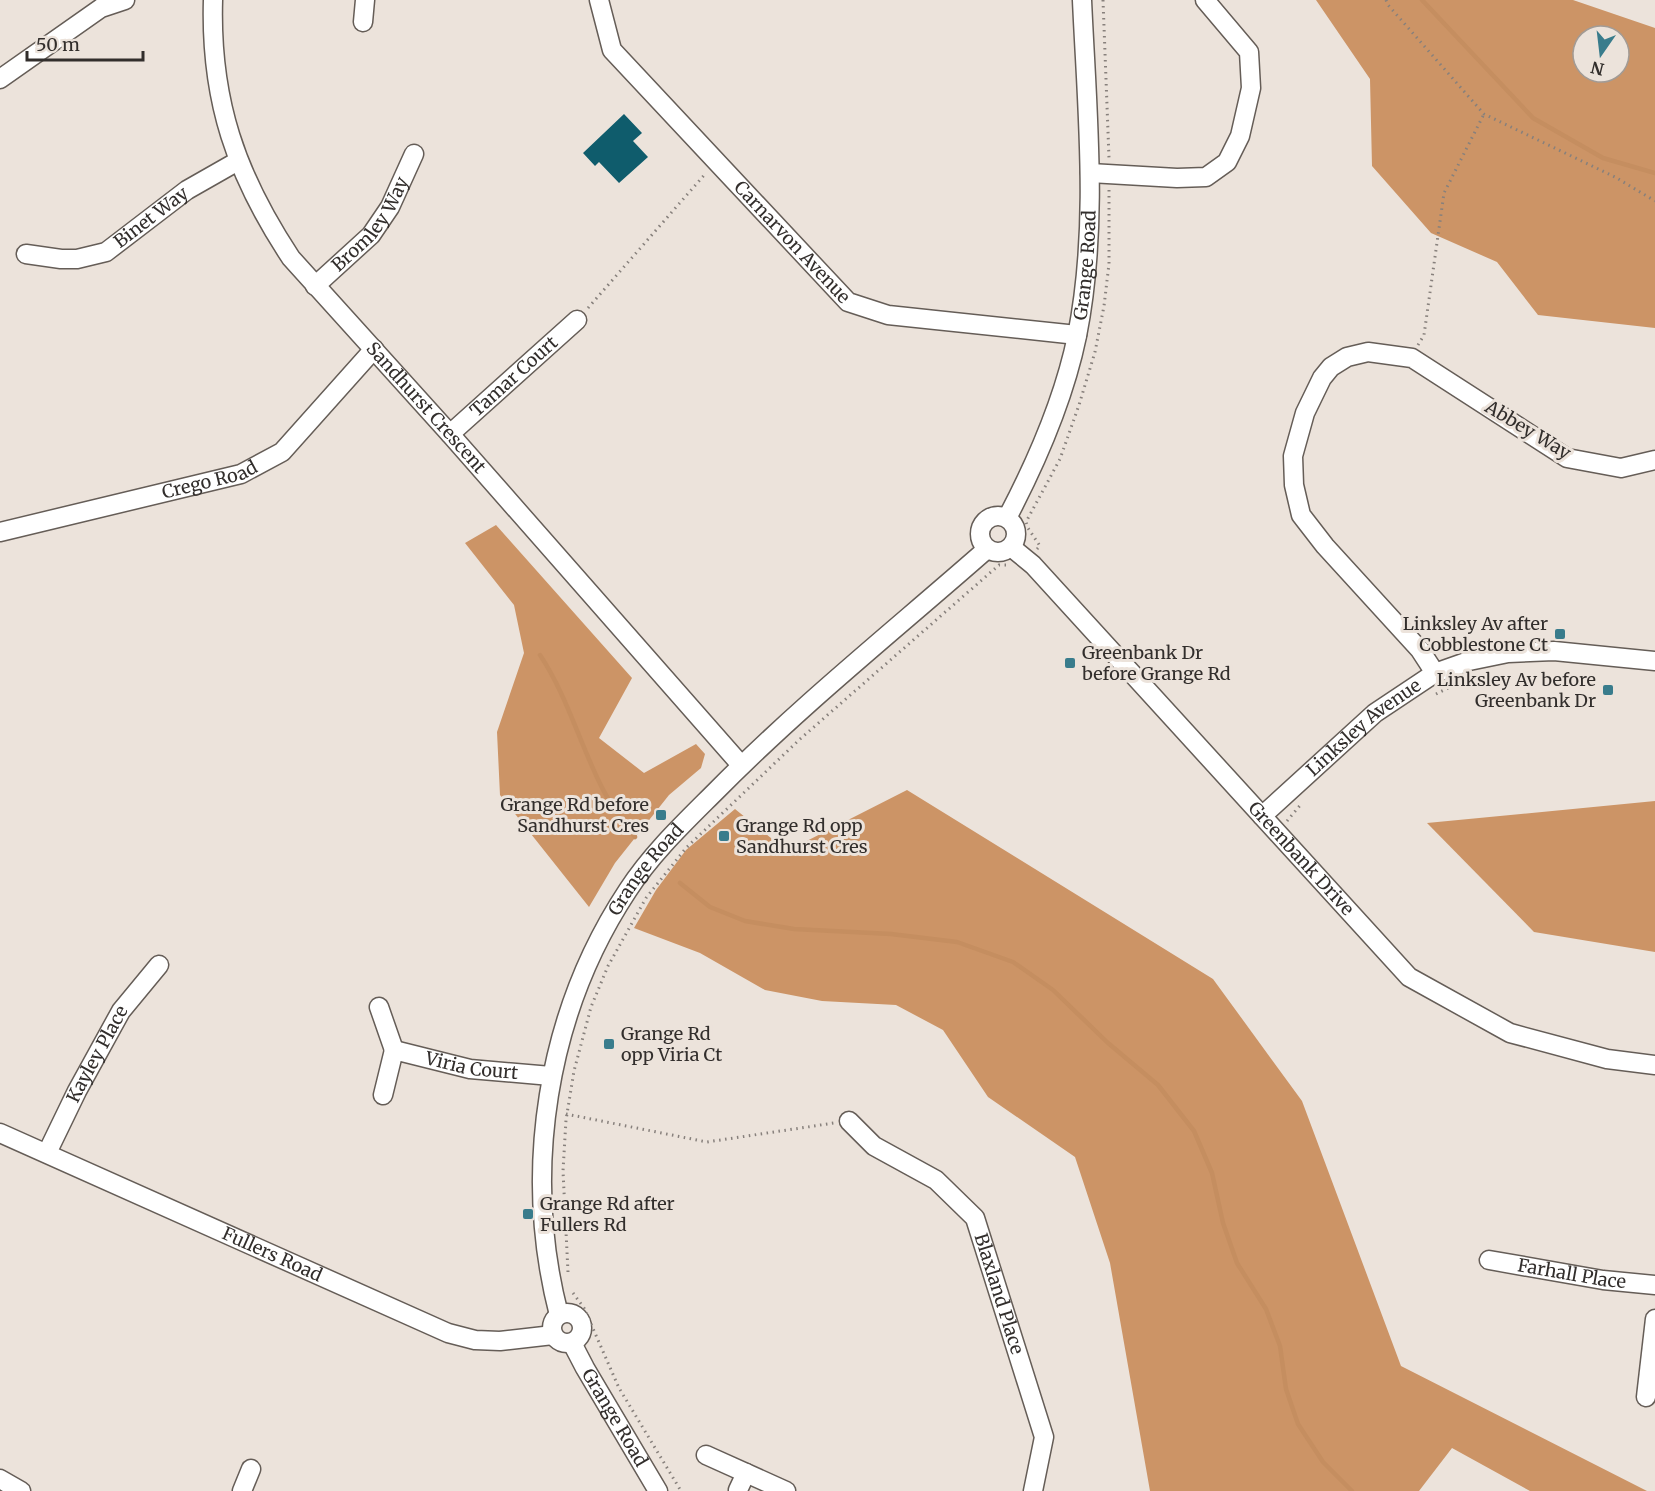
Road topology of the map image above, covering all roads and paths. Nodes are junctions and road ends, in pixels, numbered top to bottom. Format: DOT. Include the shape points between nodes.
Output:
graph roads {
  1 [pos="125,0"];
  2 [pos="213,0"];
  3 [pos="365,0"];
  4 [pos="599,0"];
  5 [pos="1082,0"];
  6 [pos="1103,0"];
  7 [pos="1205,0"];
  8 [pos="1386,0"];
  9 [pos="363,22"];
  10 [pos="0,79"];
  11 [pos="1484,114"];
  12 [pos="414,154"];
  13 [pos="238,161"];
  14 [pos="1090,173"];
  15 [pos="1109,174"];
  16 [pos="702,177"];
  17 [pos="1655,201"];
  18 [pos="26,254"];
  19 [pos="315,286"];
  20 [pos="577,320"];
  21 [pos="1077,335"];
  22 [pos="374,349"];
  23 [pos="1412,358"];
  24 [pos="450,434"];
  25 [pos="1655,460"];
  26 [pos="1007,518"];
  27 [pos="0,532"];
  28 [pos="1011,547"];
  29 [pos="987,549"];
  30 [pos="1027,560"];
  31 [pos="1655,661"];
  32 [pos="1435,673"];
  33 [pos="1458,683"];
  34 [pos="1428,697"];
  35 [pos="741,765"];
  36 [pos="1308,796"];
  37 [pos="1262,816"];
  38 [pos="1278,832"];
  39 [pos="159,965"];
  40 [pos="379,1007"];
  41 [pos="394,1050"];
  42 [pos="1655,1065"];
  43 [pos="551,1076"];
  44 [pos="383,1095"];
  45 [pos="546,1110"];
  46 [pos="567,1114"];
  47 [pos="849,1120"];
  48 [pos="0,1133"];
  49 [pos="47,1153"];
  50 [pos="1489,1260"];
  51 [pos="568,1275"];
  52 [pos="571,1285"];
  53 [pos="1655,1286"];
  54 [pos="560,1315"];
  55 [pos="1655,1319"];
  56 [pos="554,1335"];
  57 [pos="572,1342"];
  58 [pos="1646,1398"];
  59 [pos="706,1455"];
  60 [pos="251,1469"];
  61 [pos="746,1473"];
  62 [pos="0,1479"];
  63 [pos="738,1490"];
  64 [pos="21,1491"];
  65 [pos="242,1491"];
  66 [pos="658,1491"];
  67 [pos="681,1491"];
  68 [pos="786,1491"];
  69 [pos="1033,1491"];
  1 -- 10 [label="street" via="101,8"];
  2 -- 13 [label="street, Sandhurst Crescent" via="216,74 223,116"];
  3 -- 9 [label="street"];
  4 -- 21 [label="street, Carnarvon Avenue" via="612,50 848,302 888,315"];
  5 -- 14 [label="street, Grange Road"];
  6 -- 15 [label="path"];
  7 -- 15 [label="street" via="1249,52 1251,88 1240,136 1227,162 1206,177"];
  8 -- 11 [label="path"];
  11 -- 17 [label="path" via="1615,177"];
  11 -- 23 [label="path" via="1444,193 1424,334"];
  12 -- 19 [label="street, Bromley Way" via="390,207 371,235"];
  13 -- 18 [label="street, Binet Way" via="187,190 106,252 77,259"];
  13 -- 19 [label="street, Sandhurst Crescent" via="270,226"];
  14 -- 15 [label="street"];
  14 -- 21 [label="street, Grange Road" via="1089,243"];
  15 -- 30 [label="path" via="1109,264 1095,352 1060,459 1026,522 1040,546"];
  16 -- 20 [label="path"];
  19 -- 22 [label="street, Sandhurst Crescent"];
  20 -- 24 [label="street, Tamar Court"];
  21 -- 26 [label="street, Grange Road" via="1049,427"];
  22 -- 24 [label="street, Sandhurst Crescent"];
  22 -- 27 [label="street, Crego Road" via="282,452 241,474"];
  23 -- 25 [label="street, Abbey Way" via="1567,458 1621,468"];
  23 -- 32 [label="street" via="1368,352 1347,357 1331,367 1305,413 1293,456 1294,485 1301,515 1420,650"];
  24 -- 35 [label="street, Sandhurst Crescent"];
  26 -- 28 [label="street" via="1016,531"];
  26 -- 29 [label="street" via="994,516 982,524 980,538"];
  28 -- 29 [label="street" via="1001,553"];
  28 -- 30 [label="street, Greenbank Drive"];
  29 -- 35 [label="street, Grange Road"];
  30 -- 37 [label="street, Greenbank Drive"];
  30 -- 46 [label="path" via="1016,572 1006,564 999,565 799,740 686,848 646,898 608,966 591,1007"];
  31 -- 32 [label="street, Linksley Avenue" via="1554,651 1508,653"];
  32 -- 37 [label="street, Linksley Avenue" via="1375,713"];
  33 -- 34 [label="path"];
  35 -- 43 [label="street, Grange Road" via="666,841 628,889 600,937 569,1006"];
  36 -- 38 [label="path"];
  37 -- 38 [label="street, Greenbank Drive"];
  38 -- 42 [label="street, Greenbank Drive" via="1409,977 1510,1033 1606,1059"];
  39 -- 49 [label="street, Kayley Place" via="121,1011"];
  40 -- 41 [label="street"];
  41 -- 43 [label="street, Viria Court" via="470,1069"];
  41 -- 44 [label="street"];
  43 -- 45 [label="street, Grange Road"];
  45 -- 46 [label="path"];
  45 -- 54 [label="street, Grange Road" via="543,1208 549,1277"];
  46 -- 47 [label="path" via="707,1142"];
  46 -- 51 [label="path" via="563,1171"];
  47 -- 69 [label="street, Blaxland Place" via="874,1146 936,1180 975,1218 1044,1437"];
  48 -- 49 [label="street, Fullers Road"];
  49 -- 56 [label="street, Fullers Road" via="448,1333 500,1341"];
  50 -- 53 [label="street, Farhall Place"];
  52 -- 67 [label="path" via="619,1388"];
  54 -- 56 [label="street" via="554,1322"];
  54 -- 57 [label="street" via="572,1314 581,1323 581,1334"];
  55 -- 58 [label="street"];
  56 -- 57 [label="street" via="560,1342"];
  57 -- 66 [label="street, Grange Road"];
  59 -- 61 [label="street"];
  60 -- 65 [label="street"];
  61 -- 63 [label="street"];
  61 -- 68 [label="street"];
  62 -- 64 [label="street"];
}
